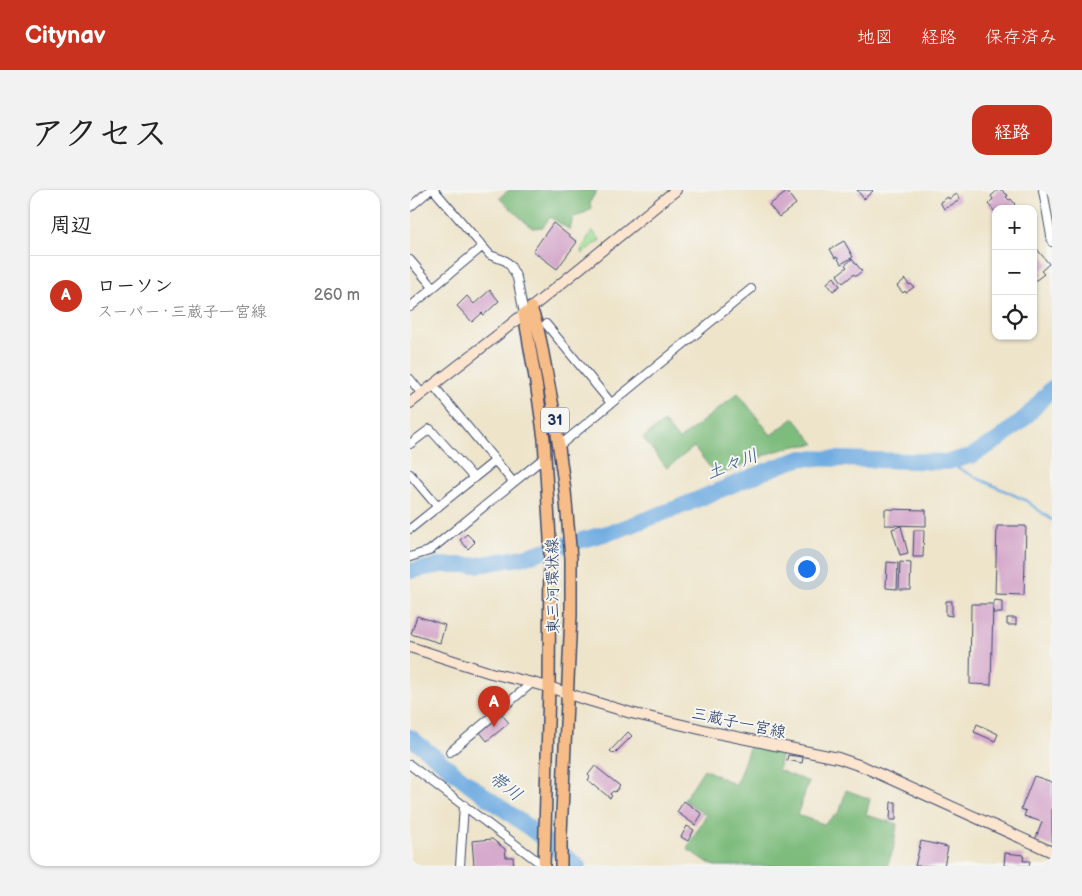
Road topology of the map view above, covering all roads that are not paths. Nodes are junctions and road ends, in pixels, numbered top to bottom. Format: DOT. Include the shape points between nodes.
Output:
graph roads {
  1 [pos="432,190"];
  2 [pos="676,190"];
  3 [pos="1043,190"];
  4 [pos="410,207"];
  5 [pos="1052,242"];
  6 [pos="483,246"];
  7 [pos="410,260"];
  8 [pos="433,288"];
  9 [pos="751,289"];
  10 [pos="410,307"];
  11 [pos="528,311"];
  12 [pos="546,324"];
  13 [pos="410,379"];
  14 [pos="433,385"];
  15 [pos="422,394"];
  16 [pos="410,403"];
  17 [pos="611,403"];
  18 [pos="410,444"];
  19 [pos="559,446"];
  20 [pos="545,457"];
  21 [pos="495,461"];
  22 [pos="410,474"];
  23 [pos="474,478"];
  24 [pos="513,482"];
  25 [pos="438,507"];
  26 [pos="410,529"];
  27 [pos="410,557"];
  28 [pos="410,647"];
  29 [pos="533,682"];
  30 [pos="549,687"];
  31 [pos="567,693"];
  32 [pos="450,752"];
  33 [pos="410,765"];
  34 [pos="464,805"];
  35 [pos="1052,852"];
  36 [pos="460,866"];
  37 [pos="544,866"];
  38 [pos="561,866"];
  1 -- 4 [label="street"];
  1 -- 6 [label="street"];
  2 -- 11 [label="main road"];
  3 -- 5 [label="street"];
  6 -- 8 [label="street"];
  6 -- 11 [label="street" via="490,255 510,264"];
  7 -- 8 [label="street"];
  8 -- 10 [label="street"];
  9 -- 17 [label="street"];
  11 -- 14 [label="main road"];
  11 -- 19 [label="main road, 東三河環状線 / 31" via="537,325"];
  11 -- 20 [label="main road, 東三河環状線 / 31"];
  12 -- 17 [label="street"];
  13 -- 15 [label="street"];
  14 -- 15 [label="main road"];
  14 -- 21 [label="street"];
  15 -- 16 [label="main road"];
  17 -- 19 [label="street"];
  18 -- 23 [label="street" via="430,429"];
  19 -- 31 [label="main road, 東三河環状線 / 31" via="571,558"];
  20 -- 24 [label="street"];
  20 -- 30 [label="main road, 東三河環状線 / 31" via="551,560"];
  21 -- 23 [label="street"];
  21 -- 24 [label="street"];
  22 -- 25 [label="street"];
  23 -- 25 [label="street"];
  24 -- 27 [label="street" via="429,551"];
  25 -- 26 [label="street"];
  28 -- 29 [label="main road, 三蔵子一宮線" via="491,673"];
  29 -- 30 [label="main road, 三蔵子一宮線"];
  29 -- 32 [label="street"];
  30 -- 31 [label="main road, 三蔵子一宮線"];
  30 -- 37 [label="main road, 東三河環状線 / 31"];
  31 -- 35 [label="main road, 三蔵子一宮線" via="630,713 838,758"];
  31 -- 38 [label="main road, 東三河環状線 / 31"];
  33 -- 34 [label="street"];
  34 -- 36 [label="street"];
  34 -- 37 [label="street"];
}
